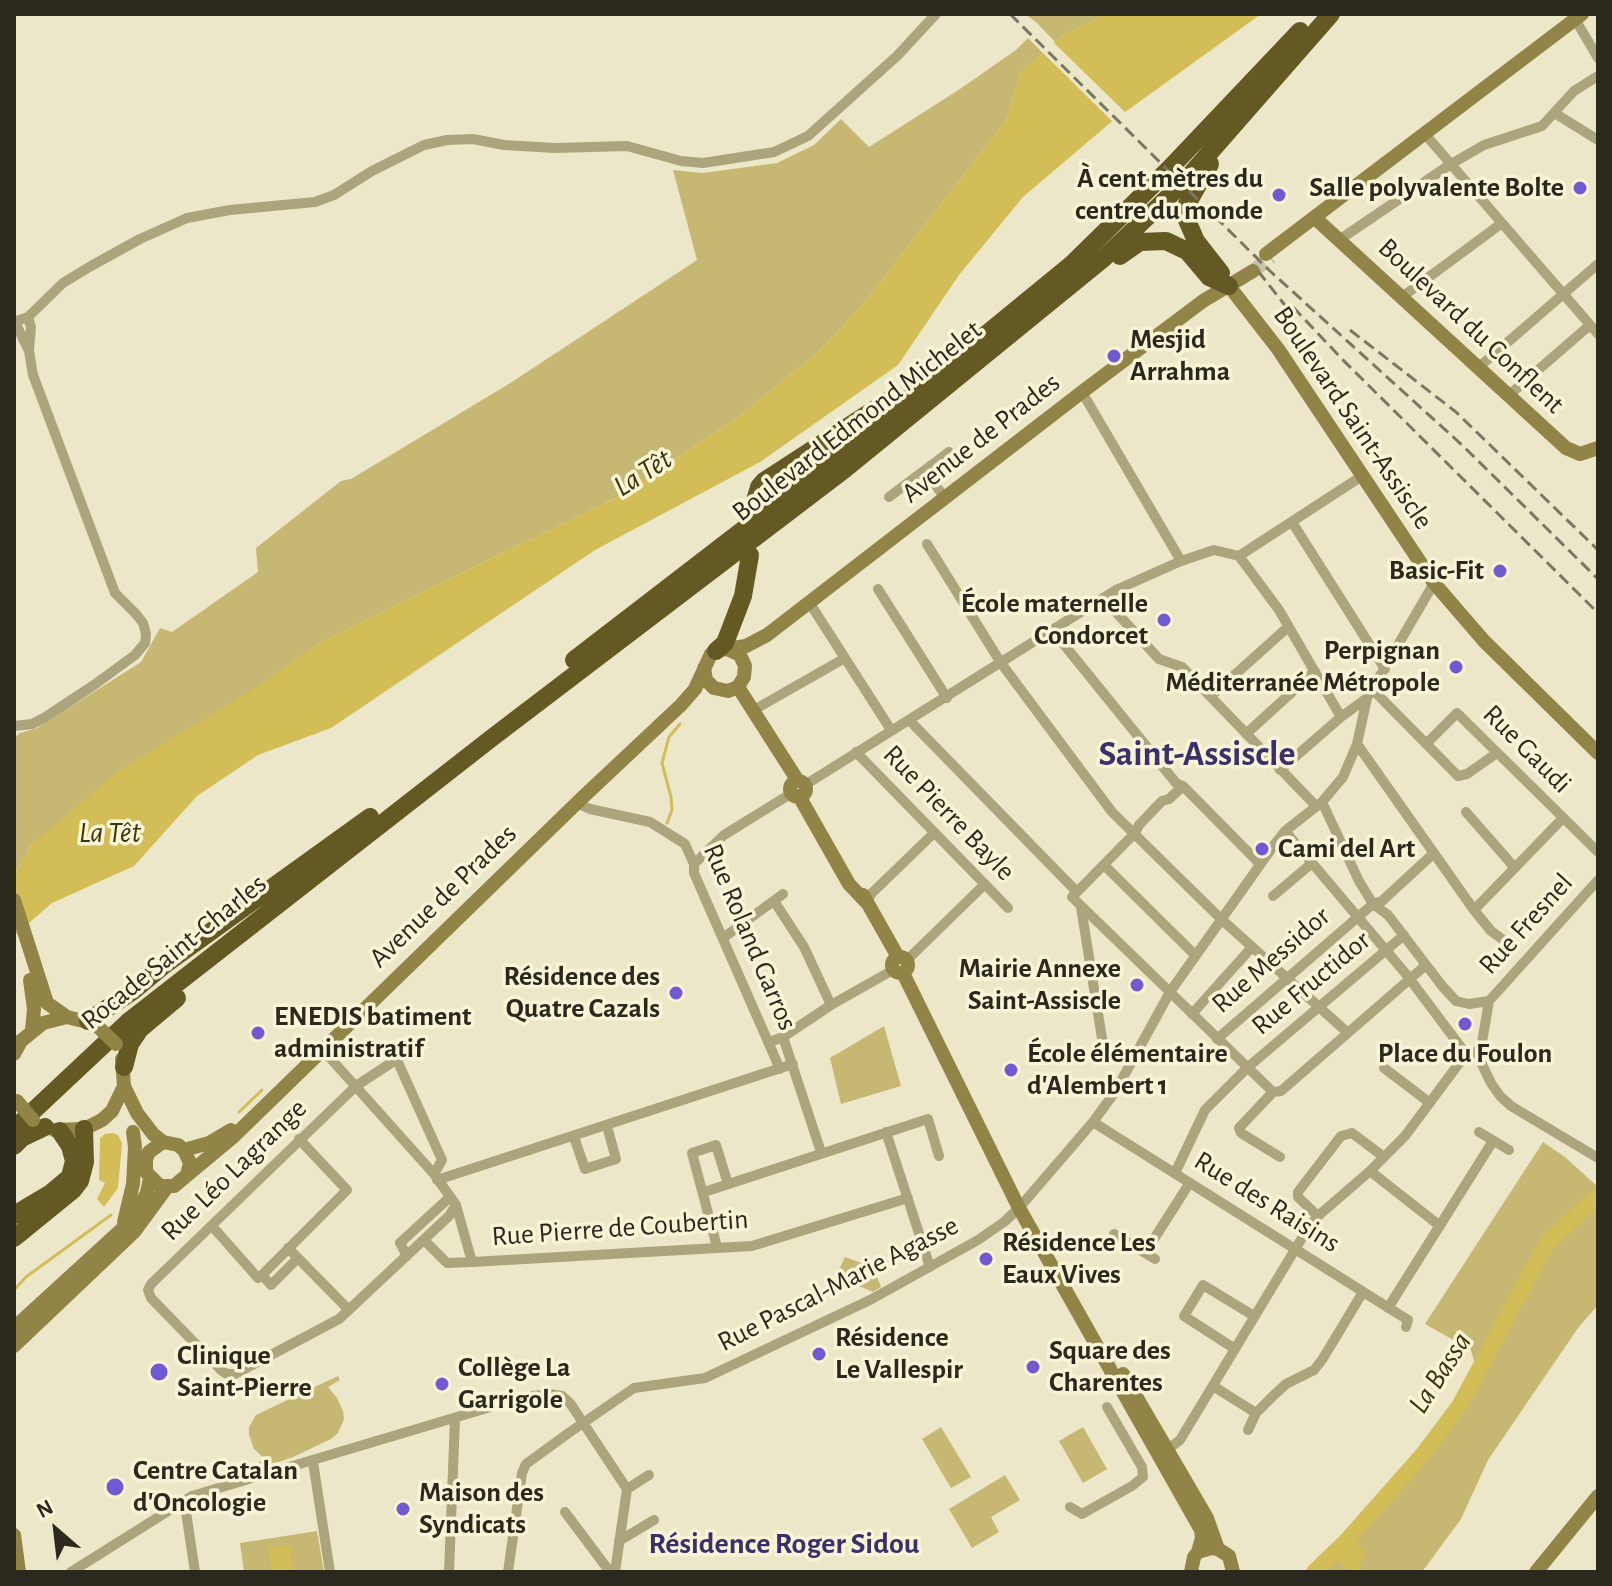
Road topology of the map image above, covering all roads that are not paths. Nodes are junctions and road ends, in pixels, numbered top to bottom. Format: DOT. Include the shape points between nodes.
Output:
graph roads {
  1 [pos="936,14"];
  2 [pos="1315,14"];
  3 [pos="1331,14"];
  4 [pos="1578,16"];
  5 [pos="1598,58"];
  6 [pos="1598,76"];
  7 [pos="1556,114"];
  8 [pos="1236,123"];
  9 [pos="1424,133"];
  10 [pos="1598,140"];
  11 [pos="1451,164"];
  12 [pos="1321,216"];
  13 [pos="1502,223"];
  14 [pos="1339,240"];
  15 [pos="1269,256"];
  16 [pos="1598,264"];
  17 [pos="1251,269"];
  18 [pos="1229,286"];
  19 [pos="1562,295"];
  20 [pos="1402,297"];
  21 [pos="28,317"];
  22 [pos="14,322"];
  23 [pos="1594,330"];
  24 [pos="29,351"];
  25 [pos="1479,367"];
  26 [pos="1082,392"];
  27 [pos="1508,396"];
  28 [pos="884,411"];
  29 [pos="1598,448"];
  30 [pos="949,452"];
  31 [pos="845,469"];
  32 [pos="925,471"];
  33 [pos="1362,476"];
  34 [pos="889,497"];
  35 [pos="945,498"];
  36 [pos="752,511"];
  37 [pos="1292,522"];
  38 [pos="927,544"];
  39 [pos="750,555"];
  40 [pos="1239,556"];
  41 [pos="1181,561"];
  42 [pos="1434,583"];
  43 [pos="878,589"];
  44 [pos="1103,598"];
  45 [pos="809,602"];
  46 [pos="1288,627"];
  47 [pos="1053,631"];
  48 [pos="767,635"];
  49 [pos="722,650"];
  50 [pos="845,658"];
  51 [pos="1001,663"];
  52 [pos="745,666"];
  53 [pos="704,668"];
  54 [pos="1385,669"];
  55 [pos="1315,671"];
  56 [pos="738,687"];
  57 [pos="714,688"];
  58 [pos="1370,694"];
  59 [pos="1211,696"];
  60 [pos="947,698"];
  61 [pos="681,705"];
  62 [pos="752,711"];
  63 [pos="1341,717"];
  64 [pos="909,720"];
  65 [pos="15,727"];
  66 [pos="891,730"];
  67 [pos="1246,734"];
  68 [pos="1357,744"];
  69 [pos="1426,744"];
  70 [pos="856,752"];
  71 [pos="1497,753"];
  72 [pos="1598,753"];
  73 [pos="1280,770"];
  74 [pos="1183,786"];
  75 [pos="798,788"];
  76 [pos="577,803"];
  77 [pos="1319,804"];
  78 [pos="1466,812"];
  79 [pos="1563,818"];
  80 [pos="374,822"];
  81 [pos="1285,831"];
  82 [pos="934,833"];
  83 [pos="1135,833"];
  84 [pos="1598,852"];
  85 [pos="1434,853"];
  86 [pos="694,864"];
  87 [pos="1260,864"];
  88 [pos="1311,864"];
  89 [pos="1104,865"];
  90 [pos="1515,868"];
  91 [pos="1598,880"];
  92 [pos="985,884"];
  93 [pos="1077,892"];
  94 [pos="1273,896"];
  95 [pos="14,900"];
  96 [pos="866,902"];
  97 [pos="1373,904"];
  98 [pos="1081,906"];
  99 [pos="1008,908"];
  100 [pos="1474,910"];
  101 [pos="1220,918"];
  102 [pos="1357,918"];
  103 [pos="14,926"];
  104 [pos="1404,935"];
  105 [pos="723,938"];
  106 [pos="1252,947"];
  107 [pos="1386,951"];
  108 [pos="1195,955"];
  109 [pos="1529,958"];
  110 [pos="900,965"];
  111 [pos="1426,965"];
  112 [pos="1286,978"];
  113 [pos="1410,979"];
  114 [pos="1170,992"];
  115 [pos="1489,1001"];
  116 [pos="831,1005"];
  117 [pos="41,1006"];
  118 [pos="1318,1008"];
  119 [pos="1192,1014"];
  120 [pos="67,1017"];
  121 [pos="91,1022"];
  122 [pos="32,1030"];
  123 [pos="1348,1033"];
  124 [pos="783,1037"];
  125 [pos="1217,1039"];
  126 [pos="423,1042"];
  127 [pos="770,1042"];
  128 [pos="323,1050"];
  129 [pos="1471,1053"];
  130 [pos="14,1054"];
  131 [pos="1134,1059"];
  132 [pos="397,1060"];
  133 [pos="793,1064"];
  134 [pos="124,1067"];
  135 [pos="1248,1067"];
  136 [pos="1384,1068"];
  137 [pos="780,1069"];
  138 [pos="124,1086"];
  139 [pos="356,1086"];
  140 [pos="1273,1092"];
  141 [pos="1430,1103"];
  142 [pos="30,1115"];
  143 [pos="102,1120"];
  144 [pos="1093,1122"];
  145 [pos="242,1126"];
  146 [pos="607,1126"];
  147 [pos="14,1129"];
  148 [pos="84,1129"];
  149 [pos="133,1132"];
  150 [pos="886,1132"];
  151 [pos="1479,1132"];
  152 [pos="574,1137"];
  153 [pos="299,1139"];
  154 [pos="1493,1141"];
  155 [pos="163,1142"];
  156 [pos="14,1146"];
  157 [pos="184,1150"];
  158 [pos="1509,1150"];
  159 [pos="149,1152"];
  160 [pos="821,1152"];
  161 [pos="939,1156"];
  162 [pos="1280,1157"];
  163 [pos="1384,1157"];
  164 [pos="1598,1158"];
  165 [pos="1370,1171"];
  166 [pos="1175,1173"];
  167 [pos="186,1176"];
  168 [pos="436,1177"];
  169 [pos="150,1178"];
  170 [pos="728,1184"];
  171 [pos="1189,1184"];
  172 [pos="167,1187"];
  173 [pos="704,1192"];
  174 [pos="908,1198"];
  175 [pos="453,1201"];
  176 [pos="1019,1208"];
  177 [pos="14,1215"];
  178 [pos="1318,1216"];
  179 [pos="212,1226"];
  180 [pos="1440,1226"];
  181 [pos="123,1227"];
  182 [pos="1114,1234"];
  183 [pos="14,1238"];
  184 [pos="424,1240"];
  185 [pos="717,1247"];
  186 [pos="288,1248"];
  187 [pos="1294,1248"];
  188 [pos="407,1256"];
  189 [pos="297,1259"];
  190 [pos="472,1262"];
  191 [pos="930,1267"];
  192 [pos="262,1275"];
  193 [pos="1363,1292"];
  194 [pos="1388,1308"];
  195 [pos="349,1310"];
  196 [pos="1078,1313"];
  197 [pos="1254,1316"];
  198 [pos="1406,1327"];
  199 [pos="14,1328"];
  200 [pos="14,1346"];
  201 [pos="1235,1349"];
  202 [pos="1213,1386"];
  203 [pos="1107,1407"];
  204 [pos="1256,1413"];
  205 [pos="455,1419"];
  206 [pos="582,1424"];
  207 [pos="1248,1430"];
  208 [pos="1163,1452"];
  209 [pos="313,1462"];
  210 [pos="649,1475"];
  211 [pos="627,1489"];
  212 [pos="1598,1496"];
  213 [pos="181,1503"];
  214 [pos="1070,1507"];
  215 [pos="565,1512"];
  216 [pos="654,1520"];
  217 [pos="619,1541"];
  218 [pos="16,1542"];
  219 [pos="1218,1549"];
  220 [pos="1198,1552"];
  221 [pos="19,1572"];
  222 [pos="28,1572"];
  223 [pos="71,1572"];
  224 [pos="195,1572"];
  225 [pos="330,1572"];
  226 [pos="449,1572"];
  227 [pos="508,1572"];
  228 [pos="612,1572"];
  229 [pos="1191,1572"];
  230 [pos="1233,1572"];
  231 [pos="1536,1572"];
  1 -- 21 [label="street" via="808,136 774,152 703,163 627,146 555,148 473,139 424,145 315,202 187,218 63,283"];
  2 -- 28 [label="highway" via="1148,189"];
  3 -- 8 [label="highway, Boulevard Edmond Michelet"];
  4 -- 5 [label="street"];
  4 -- 9 [label="main road"];
  6 -- 7 [label="street" via="1574,91"];
  7 -- 10 [label="street"];
  7 -- 11 [label="street" via="1534,130 1484,145"];
  8 -- 18 [label="highway" via="1186,206 1190,230"];
  8 -- 31 [label="highway, Boulevard Edmond Michelet" via="1184,182 1104,258"];
  9 -- 11 [label="street"];
  9 -- 12 [label="main road"];
  11 -- 13 [label="street"];
  11 -- 14 [label="street"];
  12 -- 14 [label="main road, Boulevard du Conflent"];
  12 -- 15 [label="main road"];
  13 -- 19 [label="street"];
  13 -- 20 [label="street"];
  14 -- 20 [label="main road, Boulevard du Conflent"];
  16 -- 19 [label="street"];
  17 -- 18 [label="main road, Avenue de Prades" via="1237,274"];
  18 -- 26 [label="main road, Avenue de Prades"];
  18 -- 31 [label="highway" via="1209,277 1175,245 1140,242 875,456"];
  18 -- 33 [label="main road, Boulevard Saint-Assiscle" via="1278,349"];
  19 -- 23 [label="street"];
  19 -- 25 [label="street"];
  20 -- 25 [label="main road, Boulevard du Conflent"];
  21 -- 22 [label="street"];
  21 -- 24 [label="street"];
  22 -- 24 [label="street"];
  23 -- 27 [label="street"];
  24 -- 65 [label="street" via="33,375 115,593 143,623 146,634 135,655 94,685 44,718"];
  25 -- 27 [label="main road, Boulevard du Conflent"];
  26 -- 35 [label="main road, Avenue de Prades"];
  26 -- 41 [label="street"];
  27 -- 29 [label="main road, Boulevard du Conflent" via="1573,453"];
  28 -- 36 [label="highway" via="764,481"];
  28 -- 80 [label="highway, Boulevard Edmond Michelet" via="805,483"];
  30 -- 32 [label="street"];
  31 -- 80 [label="highway, Boulevard Edmond Michelet"];
  32 -- 34 [label="street"];
  32 -- 35 [label="street"];
  33 -- 37 [label="street"];
  33 -- 42 [label="main road, Boulevard Saint-Assiscle"];
  35 -- 45 [label="main road, Avenue de Prades"];
  37 -- 40 [label="street"];
  37 -- 54 [label="street"];
  38 -- 51 [label="street"];
  39 -- 49 [label="highway" via="739,608"];
  40 -- 41 [label="street" via="1214,550"];
  40 -- 46 [label="street"];
  41 -- 44 [label="street"];
  42 -- 54 [label="street, Rue Pascal-Marie Agasse"];
  42 -- 72 [label="main road, Boulevard Saint-Assiscle" via="1458,615"];
  43 -- 60 [label="street"];
  44 -- 47 [label="street"];
  44 -- 59 [label="street" via="1159,659 1182,667"];
  45 -- 48 [label="main road, Avenue de Prades"];
  45 -- 50 [label="street"];
  46 -- 55 [label="street"];
  46 -- 59 [label="street"];
  47 -- 51 [label="street"];
  47 -- 74 [label="street" via="1162,768"];
  48 -- 49 [label="main road, Avenue de Prades"];
  48 -- 52 [label="main road, Avenue de Prades"];
  49 -- 52 [label="main road" via="740,655"];
  49 -- 53 [label="main road" via="707,659"];
  50 -- 62 [label="street"];
  50 -- 66 [label="street"];
  51 -- 60 [label="street"];
  51 -- 83 [label="street" via="1112,812"];
  52 -- 56 [label="main road"];
  53 -- 57 [label="main road"];
  53 -- 61 [label="main road, Avenue de Prades"];
  54 -- 58 [label="street, Rue Pascal-Marie Agasse"];
  55 -- 63 [label="street"];
  55 -- 67 [label="street"];
  56 -- 57 [label="main road"];
  56 -- 62 [label="main road"];
  57 -- 61 [label="main road, Avenue de Prades"];
  58 -- 63 [label="street"];
  58 -- 68 [label="street, Rue Pascal-Marie Agasse"];
  58 -- 69 [label="street"];
  59 -- 67 [label="street"];
  60 -- 64 [label="street"];
  61 -- 76 [label="main road, Avenue de Prades"];
  62 -- 75 [label="main road"];
  63 -- 73 [label="street"];
  64 -- 66 [label="street"];
  64 -- 93 [label="street"];
  66 -- 70 [label="street"];
  67 -- 73 [label="street"];
  68 -- 77 [label="street, Rue Pascal-Marie Agasse" via="1343,777"];
  68 -- 85 [label="street"];
  69 -- 71 [label="street" via="1458,776"];
  69 -- 71 [label="street, Rue Gaudi" via="1457,713"];
  70 -- 75 [label="street"];
  70 -- 82 [label="street, Rue Pierre Bayle"];
  71 -- 79 [label="street, Rue Gaudi"];
  73 -- 77 [label="street"];
  74 -- 83 [label="street"];
  74 -- 87 [label="street"];
  75 -- 86 [label="street" via="724,835"];
  75 -- 96 [label="main road" via="817,814 849,884"];
  76 -- 86 [label="street, Rue Roland Garros" via="650,822 685,844"];
  76 -- 128 [label="main road, Avenue de Prades"];
  77 -- 81 [label="street, Rue Pascal-Marie Agasse"];
  77 -- 97 [label="street"];
  78 -- 90 [label="street"];
  79 -- 84 [label="street, Rue Gaudi"];
  79 -- 90 [label="street"];
  80 -- 121 [label="highway" via="163,966"];
  80 -- 134 [label="highway" via="140,1029"];
  80 -- 142 [label="highway, Rocade Saint-Charles" via="123,1014"];
  80 -- 147 [label="highway, Rocade Saint-Charles" via="129,1021"];
  81 -- 87 [label="street, Rue Pascal-Marie Agasse"];
  81 -- 88 [label="street"];
  82 -- 92 [label="street, Rue Pierre Bayle"];
  82 -- 96 [label="street"];
  83 -- 89 [label="street"];
  83 -- 101 [label="street"];
  85 -- 97 [label="street, Rue Messidor"];
  85 -- 100 [label="street"];
  86 -- 105 [label="street, Rue Roland Garros"];
  87 -- 101 [label="street, Rue Pascal-Marie Agasse"];
  88 -- 94 [label="street"];
  88 -- 102 [label="street"];
  89 -- 93 [label="street"];
  89 -- 108 [label="street"];
  90 -- 100 [label="street"];
  91 -- 109 [label="street, Rue Fresnel"];
  92 -- 99 [label="street, Rue Pierre Bayle"];
  92 -- 110 [label="street"];
  93 -- 98 [label="street" via="1072,897"];
  95 -- 117 [label="main road"];
  96 -- 110 [label="main road"];
  97 -- 102 [label="street, Rue Messidor"];
  97 -- 104 [label="street"];
  98 -- 114 [label="street"];
  98 -- 131 [label="street" via="1104,1051"];
  100 -- 109 [label="street" via="1491,931"];
  101 -- 106 [label="street"];
  101 -- 108 [label="street, Rue Pascal-Marie Agasse"];
  102 -- 107 [label="street"];
  102 -- 112 [label="street, Rue Messidor"];
  103 -- 117 [label="main road"];
  104 -- 107 [label="street, Rue Fructidor"];
  104 -- 111 [label="street"];
  105 -- 116 [label="street" via="778,898"];
  105 -- 127 [label="street, Rue Roland Garros"];
  106 -- 112 [label="street"];
  106 -- 119 [label="street"];
  107 -- 113 [label="street"];
  107 -- 118 [label="street, Rue Fructidor"];
  108 -- 114 [label="street, Rue Pascal-Marie Agasse"];
  109 -- 115 [label="street, Rue Fresnel"];
  110 -- 116 [label="street"];
  110 -- 176 [label="main road" via="937,1028 940,1048"];
  111 -- 113 [label="street"];
  111 -- 115 [label="street, Rue Fresnel" via="1456,1001"];
  112 -- 118 [label="street"];
  112 -- 125 [label="street, Rue Messidor"];
  113 -- 123 [label="street"];
  113 -- 129 [label="street"];
  114 -- 119 [label="street"];
  114 -- 131 [label="street, Rue Pascal-Marie Agasse"];
  115 -- 129 [label="street, Rue Fresnel" via="1481,1048"];
  116 -- 124 [label="street"];
  117 -- 120 [label="main road"];
  117 -- 122 [label="main road"];
  118 -- 123 [label="street"];
  118 -- 135 [label="street, Rue Fructidor"];
  119 -- 125 [label="street"];
  120 -- 121 [label="main road"];
  120 -- 122 [label="main road"];
  121 -- 134 [label="main road, bridge" via="116,1044"];
  122 -- 130 [label="main road"];
  123 -- 140 [label="street" via="1281,1091"];
  124 -- 127 [label="street"];
  124 -- 133 [label="street, Rue Roland Garros"];
  125 -- 135 [label="street"];
  126 -- 132 [label="street, Rue Léo Lagrange"];
  127 -- 137 [label="street, Rue Roland Garros"];
  128 -- 139 [label="street"];
  128 -- 145 [label="main road, Avenue de Prades"];
  129 -- 141 [label="street"];
  129 -- 164 [label="street" via="1511,1106"];
  131 -- 144 [label="street, Rue Pascal-Marie Agasse"];
  132 -- 139 [label="street, Rue Léo Lagrange"];
  132 -- 168 [label="street" via="442,1160"];
  133 -- 137 [label="street"];
  133 -- 160 [label="street, Rue Roland Garros"];
  134 -- 138 [label="main road"];
  135 -- 140 [label="street"];
  135 -- 166 [label="street, Rue Fructidor" via="1205,1110"];
  136 -- 141 [label="street"];
  137 -- 146 [label="street"];
  138 -- 143 [label="main road"];
  138 -- 155 [label="main road" via="147,1127"];
  139 -- 153 [label="street, Rue Léo Lagrange"];
  139 -- 168 [label="street"];
  140 -- 162 [label="street" via="1240,1130"];
  141 -- 163 [label="street"];
  142 -- 148 [label="main road"];
  142 -- 156 [label="highway, Rocade Saint-Charles"];
  142 -- 177 [label="highway" via="70,1146 74,1161 60,1188"];
  143 -- 148 [label="main road"];
  143 -- 149 [label="main road"];
  144 -- 166 [label="street, Rue des Raisins"];
  144 -- 176 [label="street, Rue Pascal-Marie Agasse"];
  145 -- 157 [label="main road, Avenue de Prades"];
  145 -- 167 [label="main road, Avenue de Prades"];
  146 -- 152 [label="street"];
  146 -- 152 [label="street" via="616,1159 585,1169"];
  148 -- 183 [label="highway" via="80,1181"];
  149 -- 159 [label="main road"];
  149 -- 181 [label="main road" via="133,1184"];
  150 -- 160 [label="street"];
  150 -- 161 [label="street" via="928,1119"];
  150 -- 174 [label="street"];
  151 -- 154 [label="street"];
  152 -- 168 [label="street"];
  153 -- 179 [label="street, Rue Léo Lagrange"];
  153 -- 186 [label="street" via="347,1190"];
  154 -- 158 [label="street"];
  154 -- 180 [label="street"];
  155 -- 157 [label="main road"];
  155 -- 159 [label="main road"];
  157 -- 167 [label="main road" via="190,1163"];
  159 -- 169 [label="main road" via="145,1165"];
  160 -- 170 [label="street"];
  163 -- 165 [label="street"];
  163 -- 178 [label="street" via="1352,1133 1341,1136 1298,1192"];
  165 -- 178 [label="street"];
  165 -- 180 [label="street"];
  166 -- 171 [label="street, Rue des Raisins"];
  167 -- 172 [label="main road"];
  168 -- 175 [label="street"];
  169 -- 172 [label="main road"];
  169 -- 181 [label="main road" via="140,1207"];
  170 -- 173 [label="street"];
  170 -- 173 [label="street" via="716,1145 692,1153"];
  171 -- 182 [label="street" via="1150,1256"];
  171 -- 187 [label="street, Rue des Raisins"];
  172 -- 200 [label="main road" via="134,1232"];
  173 -- 185 [label="street"];
  174 -- 185 [label="street, Rue Pierre de Coubertin" via="752,1246"];
  174 -- 191 [label="street"];
  175 -- 184 [label="street" via="449,1216"];
  175 -- 188 [label="street" via="400,1243"];
  175 -- 190 [label="street"];
  176 -- 191 [label="street, Rue Pascal-Marie Agasse"];
  176 -- 196 [label="main road"];
  178 -- 187 [label="street"];
  179 -- 192 [label="street" via="258,1278"];
  179 -- 195 [label="street, Rue Léo Lagrange" via="148,1290 227,1374"];
  180 -- 194 [label="street"];
  181 -- 199 [label="main road"];
  184 -- 188 [label="street"];
  184 -- 190 [label="street, Rue Pierre de Coubertin" via="447,1263"];
  185 -- 190 [label="street, Rue Pierre de Coubertin"];
  186 -- 189 [label="street"];
  186 -- 192 [label="street"];
  187 -- 193 [label="street, Rue des Raisins"];
  187 -- 197 [label="street"];
  188 -- 195 [label="street"];
  189 -- 192 [label="street" via="271,1285"];
  189 -- 195 [label="street"];
  191 -- 206 [label="street, Rue Pascal-Marie Agasse" via="705,1378 634,1388"];
  193 -- 194 [label="street, Rue des Raisins"];
  193 -- 204 [label="street" via="1314,1370 1286,1384"];
  194 -- 198 [label="street, Rue des Raisins" via="1408,1320"];
  196 -- 208 [label="main road"];
  196 -- 208 [label="main road" via="1095,1327 1153,1424"];
  197 -- 201 [label="street"];
  197 -- 201 [label="street" via="1203,1285 1184,1316"];
  201 -- 202 [label="street"];
  202 -- 204 [label="street"];
  202 -- 208 [label="street" via="1180,1440"];
  203 -- 214 [label="street" via="1143,1477 1082,1514"];
  204 -- 207 [label="street"];
  205 -- 206 [label="street" via="550,1394 570,1403"];
  205 -- 209 [label="street"];
  205 -- 226 [label="street"];
  206 -- 211 [label="street"];
  206 -- 227 [label="street, Rue Pascal-Marie Agasse" via="526,1464"];
  208 -- 219 [label="main road" via="1207,1518"];
  208 -- 220 [label="main road" via="1201,1530"];
  209 -- 213 [label="street" via="206,1491"];
  209 -- 225 [label="street"];
  210 -- 211 [label="street"];
  211 -- 217 [label="street"];
  212 -- 231 [label="main road"];
  213 -- 223 [label="street"];
  213 -- 224 [label="street"];
  215 -- 228 [label="street"];
  216 -- 217 [label="street"];
  217 -- 228 [label="street"];
  218 -- 221 [label="main road"];
  218 -- 222 [label="main road"];
  219 -- 220 [label="main road"];
  219 -- 230 [label="main road" via="1229,1556"];
  220 -- 229 [label="main road"];
}
